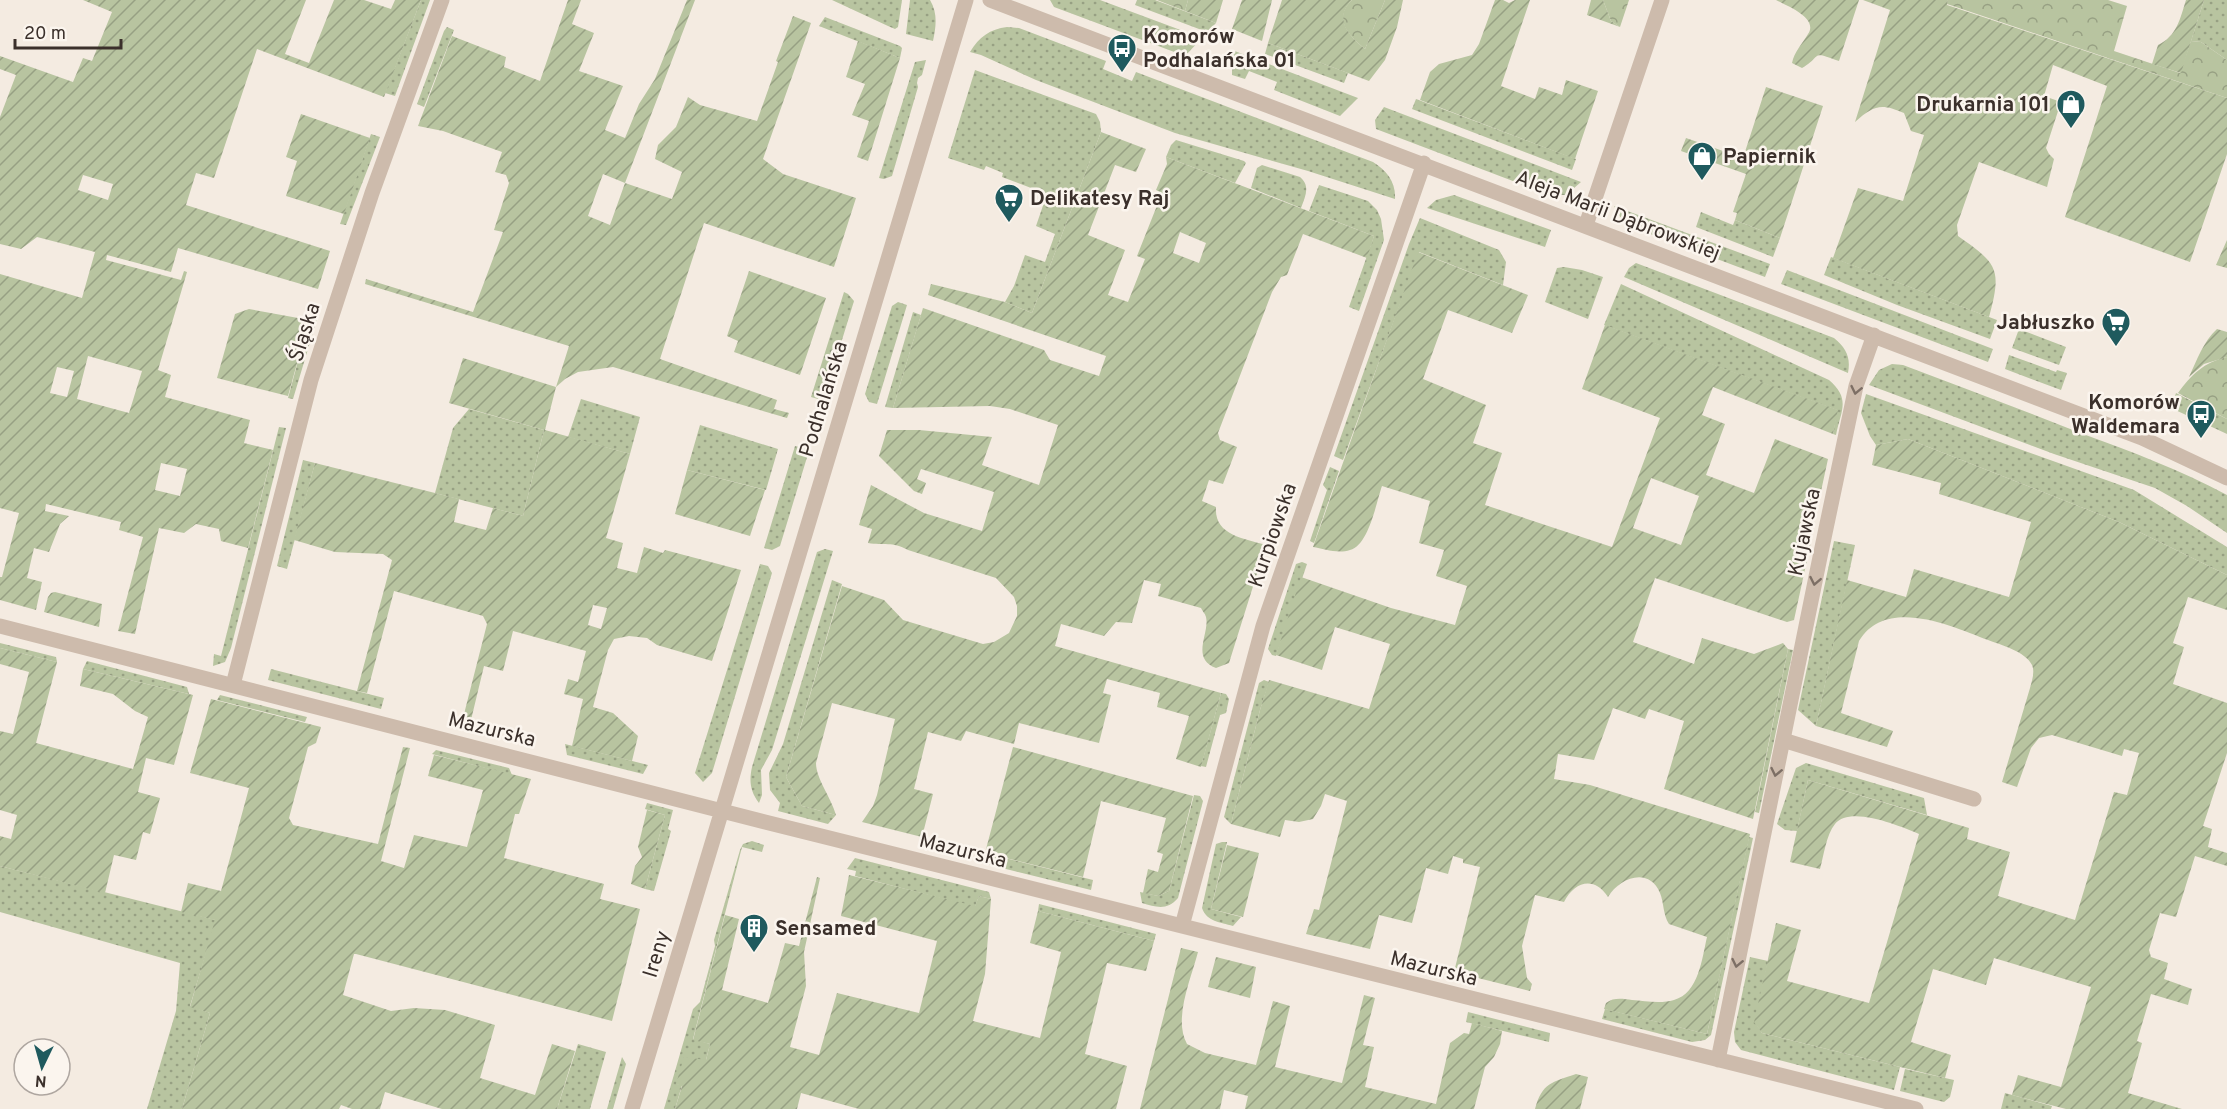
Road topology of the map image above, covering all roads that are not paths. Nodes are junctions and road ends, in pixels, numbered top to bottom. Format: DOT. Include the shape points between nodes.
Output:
graph roads {
  1 [pos="442,0"];
  2 [pos="966,0"];
  3 [pos="990,0"];
  4 [pos="1662,0"];
  5 [pos="1424,163"];
  6 [pos="1586,225"];
  7 [pos="1874,335"];
  8 [pos="2227,478"];
  9 [pos="0,626"];
  10 [pos="233,685"];
  11 [pos="1783,740"];
  12 [pos="1974,799"];
  13 [pos="721,810"];
  14 [pos="1182,926"];
  15 [pos="1718,1060"];
  16 [pos="632,1109"];
  17 [pos="1917,1109"];
  1 -- 10 [label="street, Śląska" via="372,193 311,380"];
  2 -- 13 [label="street, Podhalańska"];
  3 -- 5 [label="street, Aleja Marii Dąbrowskiej"];
  4 -- 6 [label="street"];
  5 -- 6 [label="street, Aleja Marii Dąbrowskiej"];
  5 -- 14 [label="street, Kurpiowska" via="1263,626"];
  6 -- 7 [label="street, Aleja Marii Dąbrowskiej"];
  7 -- 8 [label="street, Aleja Marii Dąbrowskiej" via="2142,438"];
  7 -- 11 [label="street, Kujawska, one-way" via="1856,386"];
  9 -- 10 [label="street, Mazurska"];
  10 -- 13 [label="street, Mazurska"];
  11 -- 12 [label="street"];
  11 -- 15 [label="street, Kujawska, one-way"];
  13 -- 14 [label="street, Mazurska"];
  13 -- 16 [label="street, Ireny"];
  14 -- 15 [label="street, Mazurska"];
  15 -- 17 [label="street, Mazurska"];
}
